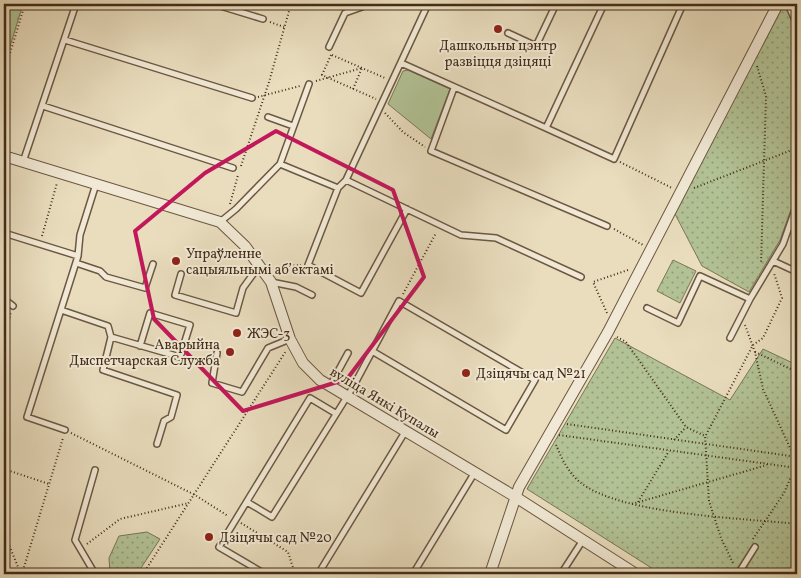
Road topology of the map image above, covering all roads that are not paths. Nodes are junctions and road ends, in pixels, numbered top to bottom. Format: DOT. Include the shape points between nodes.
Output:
graph roads {
  1 [pos="76,4"];
  2 [pos="214,4"];
  3 [pos="363,4"];
  4 [pos="428,4"];
  5 [pos="556,4"];
  6 [pos="604,4"];
  7 [pos="683,4"];
  8 [pos="778,4"];
  9 [pos="788,4"];
  10 [pos="264,19"];
  11 [pos="797,25"];
  12 [pos="508,33"];
  13 [pos="65,40"];
  14 [pos="329,47"];
  15 [pos="400,63"];
  16 [pos="309,84"];
  17 [pos="454,88"];
  18 [pos="252,98"];
  19 [pos="43,106"];
  20 [pos="268,117"];
  21 [pos="293,126"];
  22 [pos="546,128"];
  23 [pos="4,156"];
  24 [pos="23,162"];
  25 [pos="280,164"];
  26 [pos="233,168"];
  27 [pos="346,180"];
  28 [pos="96,184"];
  29 [pos="338,188"];
  30 [pos="797,204"];
  31 [pos="407,209"];
  32 [pos="220,222"];
  33 [pos="607,226"];
  34 [pos="4,233"];
  35 [pos="78,256"];
  36 [pos="773,261"];
  37 [pos="76,263"];
  38 [pos="153,264"];
  39 [pos="259,266"];
  40 [pos="797,272"];
  41 [pos="181,274"];
  42 [pos="581,277"];
  43 [pos="271,282"];
  44 [pos="312,295"];
  45 [pos="750,299"];
  46 [pos="4,300"];
  47 [pos="13,306"];
  48 [pos="647,308"];
  49 [pos="61,310"];
  50 [pos="110,337"];
  51 [pos="730,338"];
  52 [pos="291,342"];
  53 [pos="140,346"];
  54 [pos="372,351"];
  55 [pos="217,352"];
  56 [pos="348,353"];
  57 [pos="330,386"];
  58 [pos="345,396"];
  59 [pos="335,413"];
  60 [pos="65,430"];
  61 [pos="406,431"];
  62 [pos="157,444"];
  63 [pos="95,470"];
  64 [pos="475,472"];
  65 [pos="514,496"];
  66 [pos="247,502"];
  67 [pos="583,540"];
  68 [pos="753,545"];
  69 [pos="320,571"];
  70 [pos="95,574"];
  71 [pos="265,574"];
  72 [pos="413,574"];
  73 [pos="490,574"];
  74 [pos="561,574"];
  75 [pos="636,574"];
  76 [pos="738,574"];
  1 -- 13 [label="lane"];
  2 -- 10 [label="lane"];
  3 -- 14 [label="lane" via="345,13"];
  4 -- 15 [label="lane"];
  5 -- 12 [label="lane" via="536,46"];
  6 -- 22 [label="lane"];
  7 -- 22 [label="lane" via="614,159"];
  8 -- 65 [label="street" via="610,328"];
  9 -- 11 [label="lane"];
  13 -- 18 [label="lane"];
  13 -- 19 [label="lane"];
  15 -- 17 [label="lane"];
  15 -- 27 [label="lane"];
  16 -- 21 [label="lane"];
  17 -- 22 [label="lane"];
  17 -- 33 [label="lane" via="431,151"];
  19 -- 24 [label="lane"];
  19 -- 26 [label="lane"];
  20 -- 21 [label="lane"];
  21 -- 25 [label="lane"];
  23 -- 24 [label="street, вуліца Янкі Купалы"];
  24 -- 28 [label="street, вуліца Янкі Купалы"];
  25 -- 29 [label="lane"];
  25 -- 32 [label="lane"];
  27 -- 29 [label="lane"];
  27 -- 31 [label="lane"];
  28 -- 32 [label="street, вуліца Янкі Купалы"];
  28 -- 35 [label="lane" via="80,235"];
  29 -- 31 [label="lane" via="308,265 362,294"];
  30 -- 36 [label="lane" via="783,244"];
  31 -- 42 [label="lane" via="461,234 496,238"];
  32 -- 39 [label="street, вуліца Янкі Купалы" via="245,246"];
  34 -- 35 [label="lane"];
  35 -- 37 [label="lane"];
  36 -- 40 [label="lane"];
  36 -- 45 [label="lane"];
  37 -- 38 [label="lane" via="100,271 106,277 145,288"];
  37 -- 49 [label="lane"];
  39 -- 41 [label="lane" via="243,288 236,313 175,295"];
  39 -- 43 [label="street, вуліца Янкі Купалы"];
  43 -- 44 [label="lane" via="296,287"];
  43 -- 52 [label="street, вуліца Янкі Купалы"];
  45 -- 48 [label="lane" via="700,276 678,323"];
  45 -- 51 [label="lane"];
  46 -- 47 [label="lane"];
  49 -- 50 [label="lane" via="108,326"];
  49 -- 60 [label="lane" via="27,417"];
  50 -- 53 [label="lane"];
  50 -- 62 [label="lane" via="103,370 177,395 171,417 164,421"];
  52 -- 55 [label="lane" via="268,348 242,392 212,382"];
  52 -- 57 [label="street, вуліца Янкі Купалы" via="303,362"];
  53 -- 53 [label="lane" via="180,357 190,325 150,313"];
  54 -- 54 [label="lane" via="399,301 534,380 506,430"];
  54 -- 58 [label="lane"];
  56 -- 57 [label="lane"];
  57 -- 58 [label="street, вуліца Янкі Купалы"];
  58 -- 59 [label="lane"];
  58 -- 61 [label="street, вуліца Янкі Купалы"];
  59 -- 66 [label="lane" via="272,516"];
  59 -- 66 [label="lane" via="310,398"];
  61 -- 64 [label="street, вуліца Янкі Купалы"];
  61 -- 69 [label="lane"];
  63 -- 70 [label="lane" via="75,540"];
  64 -- 65 [label="street, вуліца Янкі Купалы"];
  64 -- 72 [label="lane"];
  65 -- 67 [label="street, вуліца Янкі Купалы"];
  65 -- 73 [label="street"];
  66 -- 71 [label="lane" via="220,547"];
  67 -- 74 [label="lane"];
  67 -- 75 [label="street, вуліца Янкі Купалы"];
  68 -- 76 [label="lane"];
}
